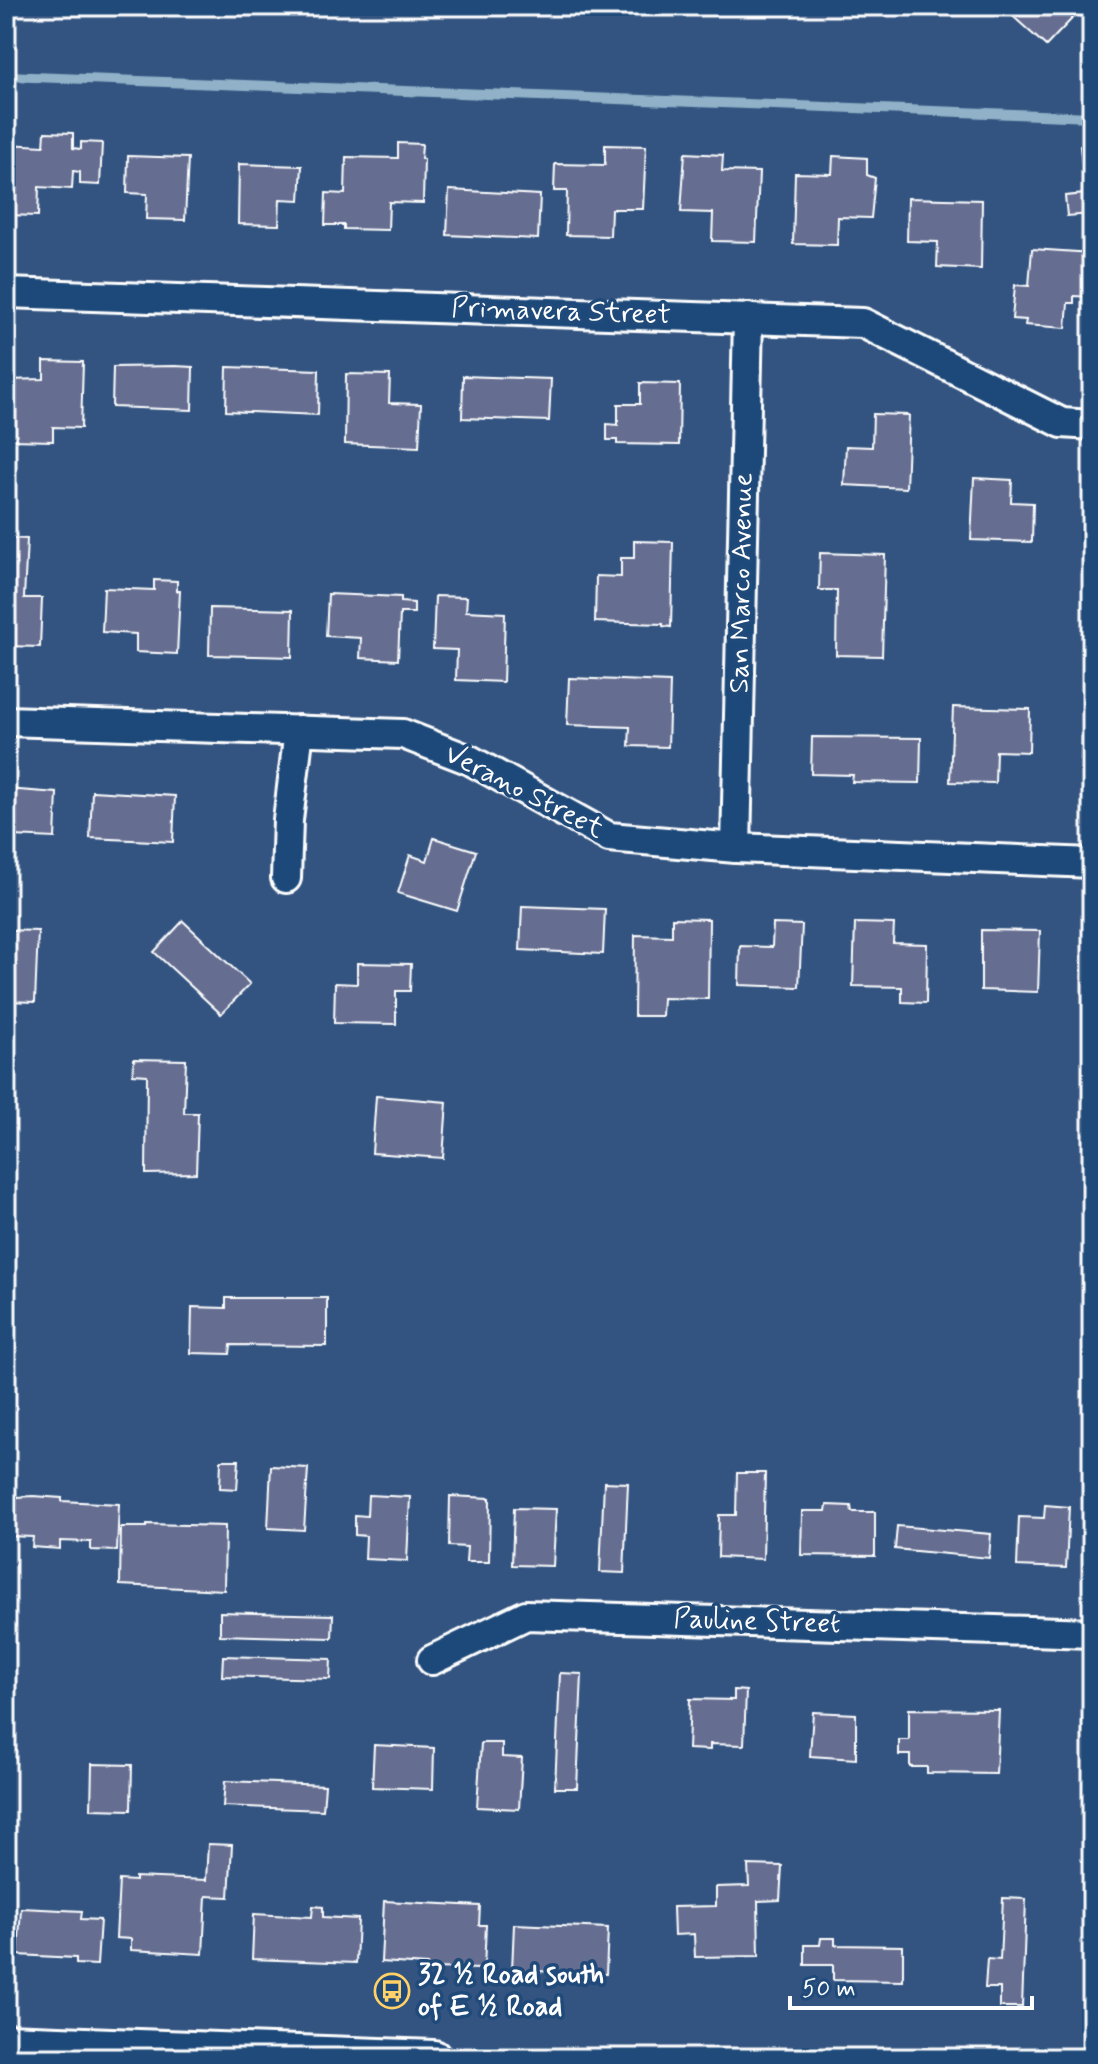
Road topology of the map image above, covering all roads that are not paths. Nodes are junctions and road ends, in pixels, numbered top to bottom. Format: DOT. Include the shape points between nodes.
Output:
graph roads {
  1 [pos="6,293"];
  2 [pos="748,318"];
  3 [pos="1092,425"];
  4 [pos="6,721"];
  5 [pos="299,730"];
  6 [pos="736,848"];
  7 [pos="1092,863"];
  8 [pos="286,878"];
  9 [pos="1092,1633"];
  10 [pos="432,1660"];
  11 [pos="6,2042"];
  12 [pos="434,2058"];
  1 -- 2 [label="street, Primavera Street"];
  2 -- 3 [label="street, Primavera Street" via="863,323 1062,423"];
  2 -- 6 [label="street, San Marco Avenue"];
  4 -- 5 [label="street, Verano Street"];
  5 -- 6 [label="street, Verano Street" via="403,734 470,760 609,837"];
  5 -- 8 [label="street"];
  6 -- 7 [label="street, Verano Street"];
  9 -- 10 [label="street, Pauline Street" via="526,1615"];
  11 -- 12 [label="street"];
}
